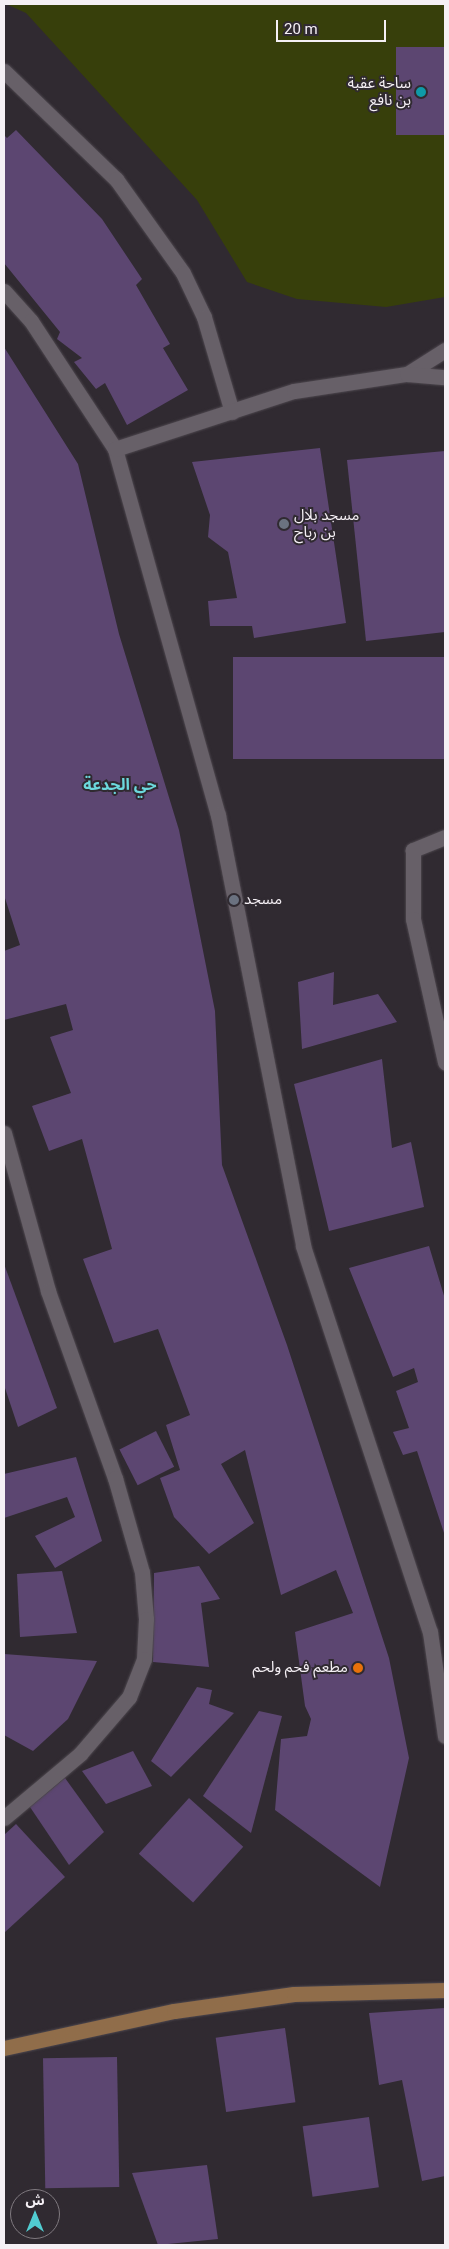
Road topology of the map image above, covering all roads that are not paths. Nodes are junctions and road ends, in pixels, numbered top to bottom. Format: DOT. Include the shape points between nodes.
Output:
graph roads {
  1 [pos="4,71"];
  2 [pos="4,291"];
  3 [pos="445,350"];
  4 [pos="407,374"];
  5 [pos="445,377"];
  6 [pos="232,412"];
  7 [pos="115,449"];
  8 [pos="445,837"];
  9 [pos="445,1062"];
  10 [pos="4,1133"];
  11 [pos="445,1736"];
  12 [pos="4,1818"];
  13 [pos="445,1990"];
  14 [pos="4,2048"];
  1 -- 6 [label="street" via="116,179 183,273 204,316"];
  2 -- 7 [label="street" via="31,321"];
  3 -- 4 [label="street"];
  4 -- 5 [label="street"];
  4 -- 6 [label="street" via="294,391"];
  6 -- 7 [label="street"];
  7 -- 11 [label="street" via="218,815 303,1246 430,1632"];
  8 -- 9 [label="street" via="413,850 413,918"];
  10 -- 12 [label="street" via="48,1291 115,1478 142,1572 146,1619 144,1659 129,1697 80,1754"];
  13 -- 14 [label="street" via="294,1994 174,2011"];
}
